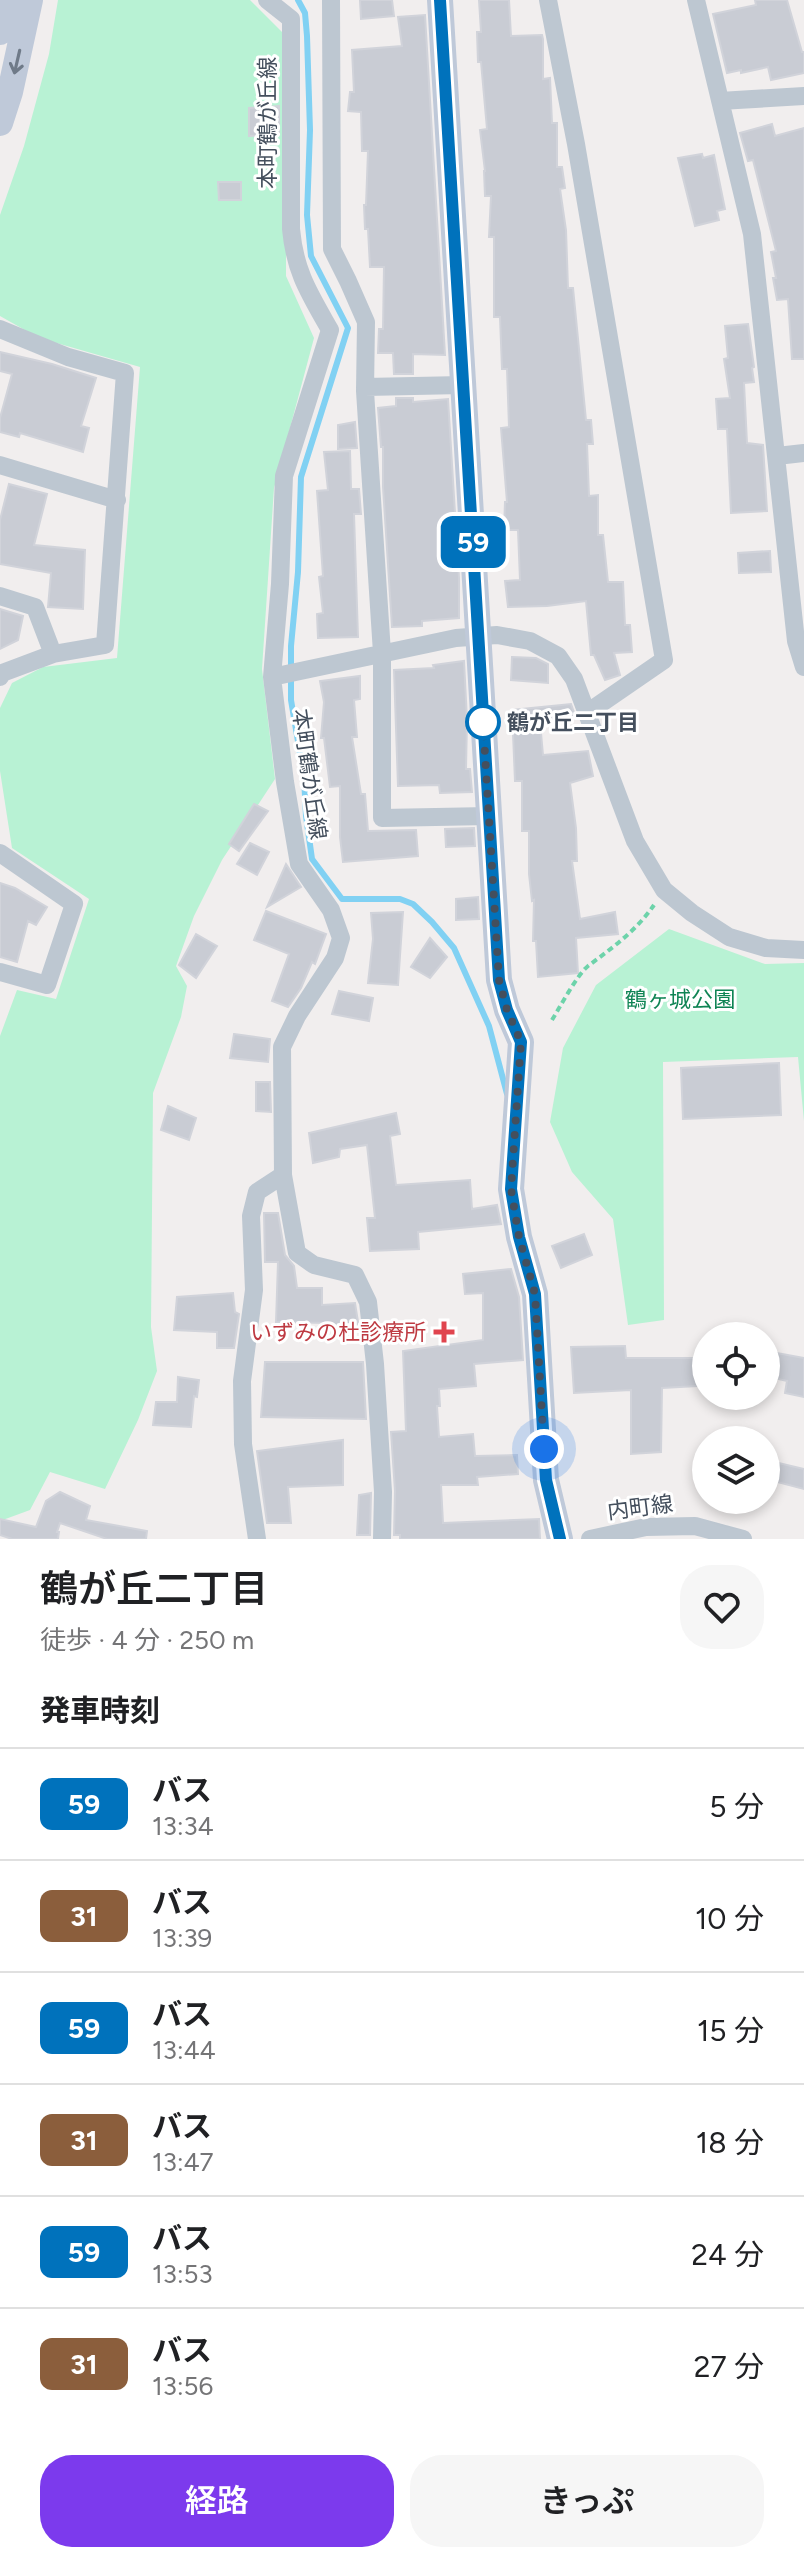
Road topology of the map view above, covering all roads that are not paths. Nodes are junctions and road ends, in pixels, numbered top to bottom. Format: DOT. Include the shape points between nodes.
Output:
graph roads {
  1 [pos="5,0"];
  2 [pos="30,0"];
  3 [pos="267,0"];
  4 [pos="331,0"];
  5 [pos="440,0"];
  6 [pos="548,0"];
  7 [pos="696,0"];
  8 [pos="0,32"];
  9 [pos="804,96"];
  10 [pos="720,101"];
  11 [pos="0,123"];
  12 [pos="0,329"];
  13 [pos="463,385"];
  14 [pos="365,387"];
  15 [pos="804,453"];
  16 [pos="777,456"];
  17 [pos="0,465"];
  18 [pos="117,500"];
  19 [pos="0,596"];
  20 [pos="478,637"];
  21 [pos="382,653"];
  22 [pos="53,654"];
  23 [pos="804,667"];
  24 [pos="277,676"];
  25 [pos="0,677"];
  26 [pos="587,713"];
  27 [pos="489,816"];
  28 [pos="0,853"];
  29 [pos="804,950"];
  30 [pos="0,972"];
  31 [pos="283,1175"];
  32 [pos="257,1539"];
  33 [pos="382,1539"];
  34 [pos="560,1539"];
  35 [pos="590,1539"];
  36 [pos="743,1539"];
  1 -- 8 [label="street"];
  2 -- 11 [label="street, one-way"];
  3 -- 24 [label="street, 本町鶴が丘線" via="291,19 294,258 330,330 284,476"];
  4 -- 14 [label="street" via="332,249 366,322"];
  5 -- 13 [label="street"];
  6 -- 26 [label="street" via="664,660"];
  7 -- 10 [label="street"];
  9 -- 10 [label="street"];
  10 -- 16 [label="street" via="752,234"];
  12 -- 18 [label="street" via="125,373"];
  13 -- 14 [label="street"];
  13 -- 20 [label="street"];
  14 -- 21 [label="street"];
  15 -- 16 [label="street"];
  16 -- 23 [label="street" via="796,641"];
  17 -- 18 [label="street"];
  18 -- 22 [label="street" via="105,645"];
  19 -- 22 [label="street" via="35,607"];
  20 -- 21 [label="street"];
  20 -- 26 [label="street" via="530,641 558,656"];
  20 -- 27 [label="street"];
  21 -- 24 [label="street"];
  21 -- 27 [label="street" via="382,818"];
  22 -- 25 [label="street"];
  24 -- 31 [label="street, 本町鶴が丘線" via="285,782 299,864 331,910 341,938 335,958 282,1047"];
  26 -- 29 [label="street" via="635,841 664,890 729,937 766,948"];
  27 -- 34 [label="street" via="499,980 521,1042 511,1189 535,1294 546,1480"];
  28 -- 30 [label="street" via="74,904 47,985"];
  31 -- 32 [label="street" via="257,1192 251,1216 254,1290 242,1381 243,1444"];
  31 -- 33 [label="street" via="297,1253 314,1265 355,1275 368,1302"];
  35 -- 36 [label="street, 内町線" via="646,1527 695,1526"];
}
